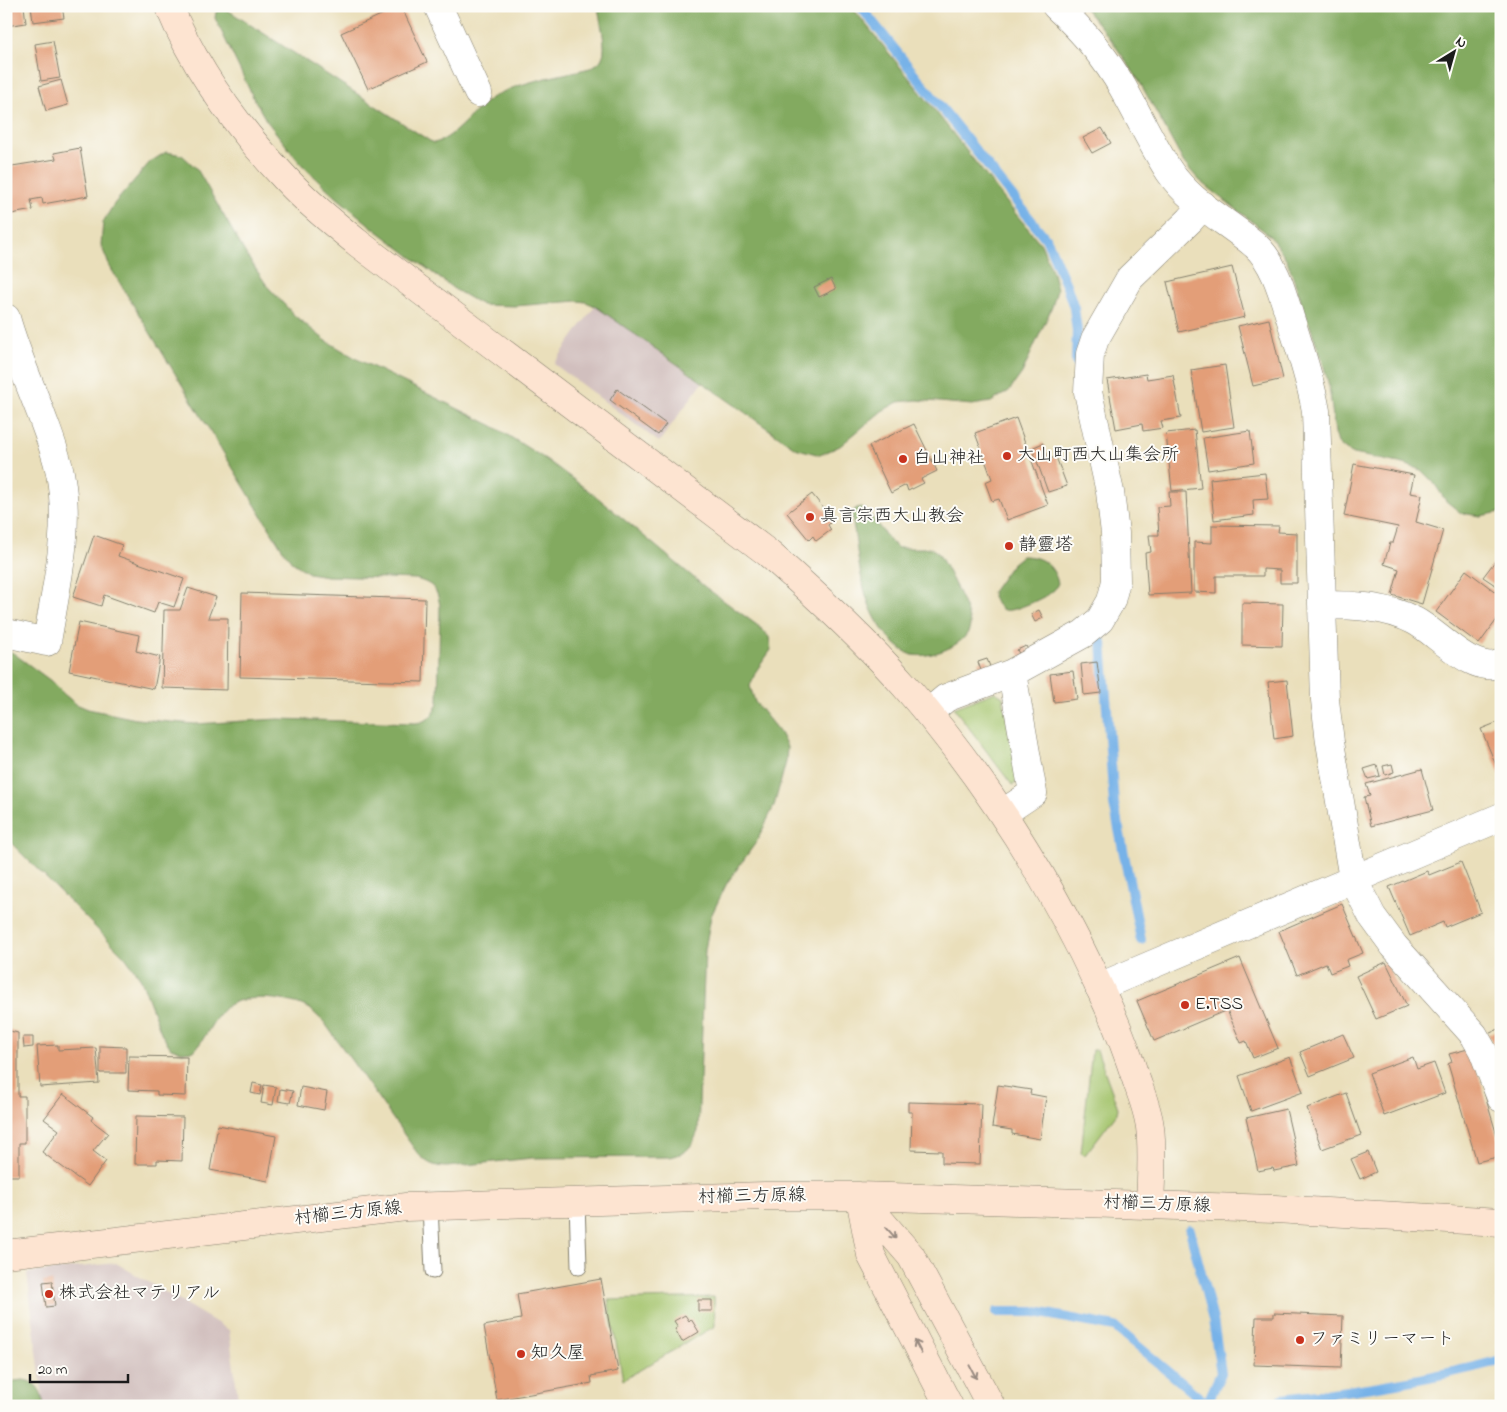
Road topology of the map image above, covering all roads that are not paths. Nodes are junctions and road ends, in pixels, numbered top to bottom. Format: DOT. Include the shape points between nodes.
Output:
graph roads {
  1 [pos="169,6"];
  2 [pos="438,6"];
  3 [pos="1056,6"];
  4 [pos="478,93"];
  5 [pos="1202,204"];
  6 [pos="6,318"];
  7 [pos="1322,605"];
  8 [pos="6,633"];
  9 [pos="1501,663"];
  10 [pos="1012,673"];
  11 [pos="928,713"];
  12 [pos="1003,814"];
  13 [pos="1501,817"];
  14 [pos="1353,879"];
  15 [pos="1099,986"];
  16 [pos="1501,1098"];
  17 [pos="859,1196"];
  18 [pos="577,1202"];
  19 [pos="1150,1205"];
  20 [pos="430,1206"];
  21 [pos="1501,1222"];
  22 [pos="6,1254"];
  23 [pos="579,1267"];
  24 [pos="433,1271"];
  25 [pos="990,1404"];
  26 [pos="949,1406"];
  1 -- 11 [label="street" via="196,59 222,100 278,170 320,212 768,553 861,640"];
  2 -- 4 [label="street"];
  3 -- 5 [label="street" via="1099,52 1123,87 1171,173"];
  5 -- 7 [label="street" via="1257,247 1272,268 1307,368 1318,433"];
  5 -- 10 [label="street" via="1190,220 1130,278 1090,354 1088,392 1110,492 1115,533 1116,581 1111,601 1100,620 1083,634"];
  6 -- 8 [label="street" via="51,441 60,472 64,511 64,535 46,642"];
  7 -- 9 [label="street" via="1379,609 1398,614 1416,621 1480,665 1496,666"];
  7 -- 14 [label="street" via="1327,721"];
  10 -- 11 [label="street" via="946,698"];
  10 -- 12 [label="street" via="1033,793"];
  11 -- 12 [label="street"];
  12 -- 15 [label="street" via="1052,892"];
  13 -- 14 [label="street"];
  14 -- 15 [label="street"];
  14 -- 16 [label="street" via="1383,931 1474,1035"];
  15 -- 19 [label="street" via="1132,1065 1150,1125"];
  17 -- 18 [label="street, 村櫛三方原線"];
  17 -- 19 [label="street, 村櫛三方原線"];
  17 -- 25 [label="street, one-way" via="911,1256"];
  26 -- 17 [label="street, one-way" via="871,1255"];
  18 -- 20 [label="street, 村櫛三方原線"];
  18 -- 23 [label="lane"];
  19 -- 21 [label="street, 村櫛三方原線"];
  20 -- 22 [label="street, 村櫛三方原線"];
  20 -- 24 [label="lane"];
}
